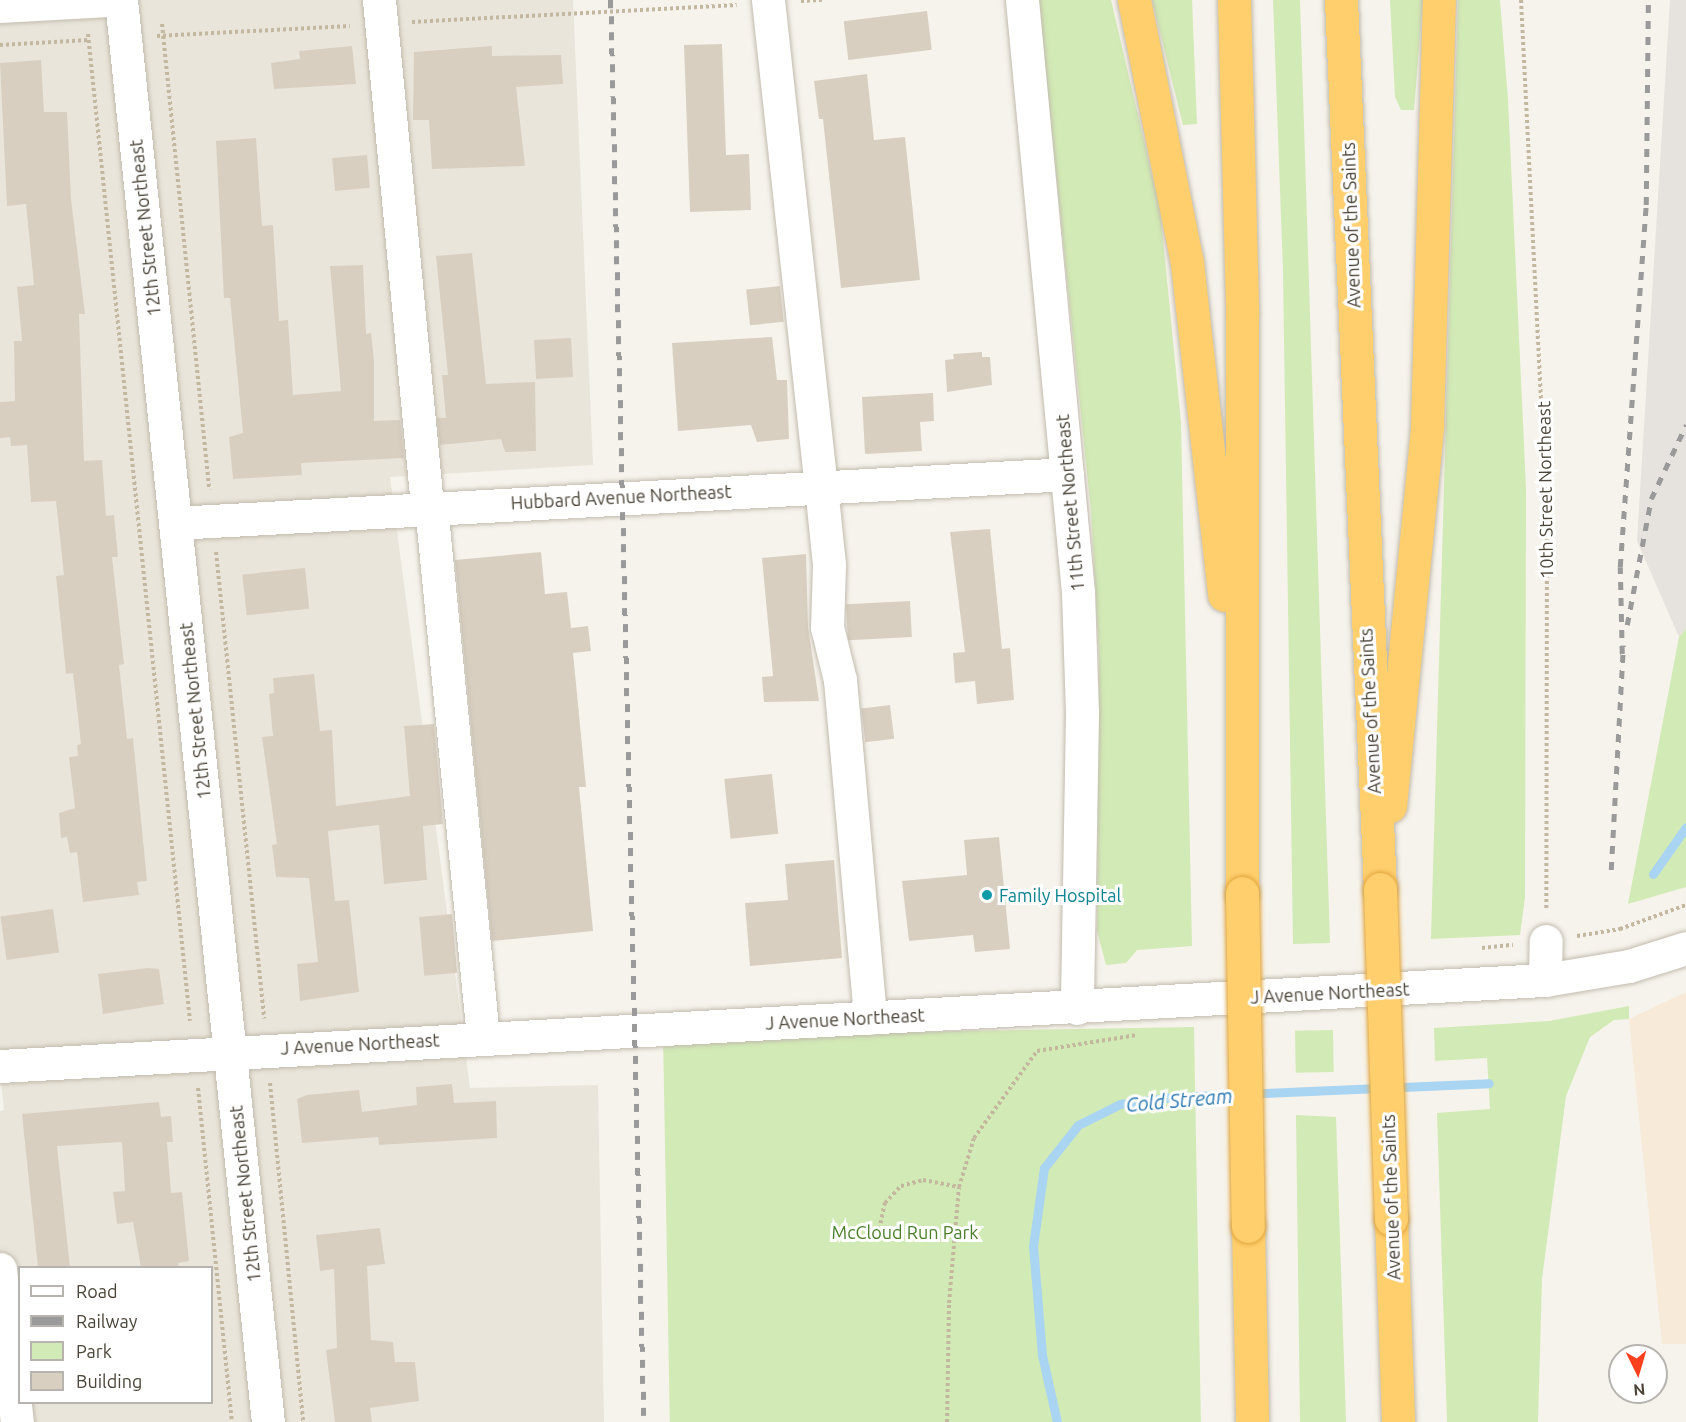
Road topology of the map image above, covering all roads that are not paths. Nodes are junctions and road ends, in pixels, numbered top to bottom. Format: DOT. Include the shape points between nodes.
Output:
graph roads {
  1 [pos="106,0"];
  2 [pos="121,0"];
  3 [pos="1023,0"];
  4 [pos="1134,0"];
  5 [pos="1234,0"];
  6 [pos="1341,0"];
  7 [pos="1439,0"];
  8 [pos="768,2"];
  9 [pos="0,6"];
  10 [pos="380,12"];
  11 [pos="1067,474"];
  12 [pos="821,487"];
  13 [pos="429,506"];
  14 [pos="175,523"];
  15 [pos="1241,719"];
  16 [pos="1380,884"];
  17 [pos="1546,941"];
  18 [pos="1686,948"];
  19 [pos="1545,980"];
  20 [pos="1077,1008"];
  21 [pos="870,1018"];
  22 [pos="483,1037"];
  23 [pos="230,1051"];
  24 [pos="0,1066"];
  25 [pos="0,1269"];
  26 [pos="17,1422"];
  27 [pos="268,1422"];
  28 [pos="1252,1422"];
  29 [pos="1398,1422"];
  1 -- 9 [label="street"];
  2 -- 14 [label="street, 12th Street Northeast"];
  3 -- 11 [label="street, 11th Street Northeast"];
  4 -- 15 [label="highway" via="1187,263"];
  5 -- 15 [label="highway" via="1242,315"];
  6 -- 16 [label="highway, Avenue of the Saints"];
  7 -- 16 [label="highway" via="1427,426 1408,645"];
  8 -- 12 [label="street"];
  10 -- 13 [label="street"];
  11 -- 12 [label="street, Hubbard Avenue Northeast"];
  11 -- 20 [label="street, 11th Street Northeast" via="1082,713"];
  12 -- 13 [label="street, Hubbard Avenue Northeast"];
  12 -- 21 [label="street" via="829,565 827,627 840,680"];
  13 -- 14 [label="street, Hubbard Avenue Northeast"];
  13 -- 22 [label="street"];
  14 -- 23 [label="street, 12th Street Northeast"];
  15 -- 28 [label="highway, bridge"];
  16 -- 29 [label="highway, Avenue of the Saints, bridge"];
  17 -- 19 [label="street"];
  18 -- 19 [label="street, J Avenue Northeast" via="1618,969"];
  19 -- 20 [label="street, J Avenue Northeast"];
  20 -- 21 [label="street, J Avenue Northeast"];
  21 -- 22 [label="street, J Avenue Northeast"];
  22 -- 23 [label="street, J Avenue Northeast"];
  23 -- 24 [label="street, J Avenue Northeast"];
  23 -- 27 [label="street, 12th Street Northeast"];
  25 -- 26 [label="street"];
}
